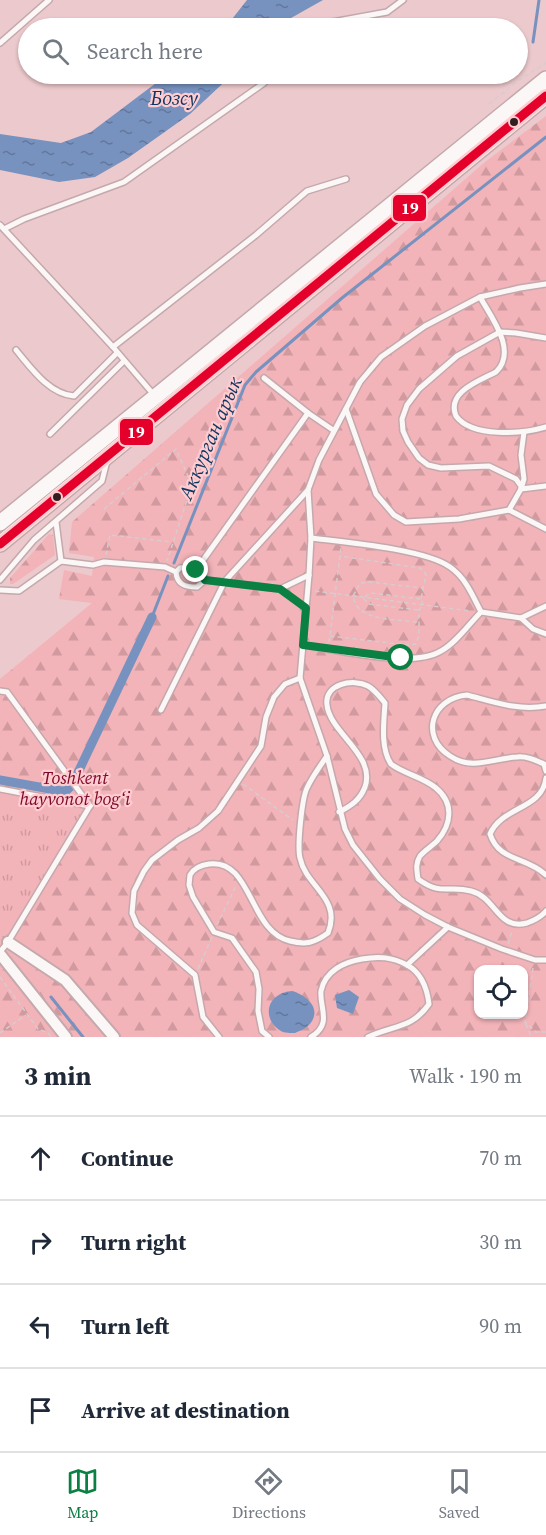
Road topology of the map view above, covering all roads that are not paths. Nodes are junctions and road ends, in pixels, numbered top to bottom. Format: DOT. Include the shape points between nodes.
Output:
graph roads {
  1 [pos="49,0"];
  2 [pos="403,0"];
  3 [pos="28,18"];
  4 [pos="354,18"];
  5 [pos="18,27"];
  6 [pos="0,43"];
  7 [pos="546,80"];
  8 [pos="263,84"];
  9 [pos="546,96"];
  10 [pos="446,169"];
  11 [pos="346,178"];
  12 [pos="2,227"];
  13 [pos="546,285"];
  14 [pos="480,297"];
  15 [pos="282,304"];
  16 [pos="500,332"];
  17 [pos="546,338"];
  18 [pos="112,347"];
  19 [pos="16,350"];
  20 [pos="117,353"];
  21 [pos="124,361"];
  22 [pos="264,378"];
  23 [pos="156,398"];
  24 [pos="346,409"];
  25 [pos="308,412"];
  26 [pos="546,427"];
  27 [pos="333,430"];
  28 [pos="524,432"];
  29 [pos="50,434"];
  30 [pos="108,455"];
  31 [pos="546,486"];
  32 [pos="521,489"];
  33 [pos="308,490"];
  34 [pos="509,510"];
  35 [pos="56,522"];
  36 [pos="0,523"];
  37 [pos="546,529"];
  38 [pos="310,538"];
  39 [pos="0,544"];
  40 [pos="62,561"];
  41 [pos="196,570"];
  42 [pos="176,572"];
  43 [pos="309,575"];
  44 [pos="0,580"];
  45 [pos="205,580"];
  46 [pos="225,581"];
  47 [pos="280,589"];
  48 [pos="0,590"];
  49 [pos="546,606"];
  50 [pos="306,608"];
  51 [pos="481,612"];
  52 [pos="521,618"];
  53 [pos="546,634"];
  54 [pos="303,645"];
  55 [pos="300,678"];
  56 [pos="0,691"];
  57 [pos="546,706"];
  58 [pos="161,710"];
  59 [pos="327,756"];
  60 [pos="546,771"];
  61 [pos="546,778"];
  62 [pos="0,789"];
  63 [pos="90,806"];
  64 [pos="339,812"];
  65 [pos="546,875"];
  66 [pos="546,911"];
  67 [pos="448,927"];
  68 [pos="8,942"];
  69 [pos="0,953"];
  70 [pos="546,960"];
  71 [pos="407,965"];
  72 [pos="66,1037"];
  73 [pos="114,1037"];
  74 [pos="219,1037"];
  75 [pos="269,1037"];
  76 [pos="311,1037"];
  77 [pos="368,1037"];
  1 -- 3 [label="lane"];
  2 -- 4 [label="lane" via="387,12"];
  5 -- 6 [label="lane"];
  7 -- 10 [label="main road"];
  8 -- 12 [label="lane" via="123,182"];
  9 -- 10 [label="main road"];
  10 -- 15 [label="main road"];
  11 -- 18 [label="lane" via="308,190"];
  12 -- 18 [label="lane"];
  13 -- 14 [label="lane"];
  14 -- 16 [label="lane"];
  14 -- 24 [label="lane" via="426,326 381,357 360,382"];
  15 -- 23 [label="main road"];
  15 -- 30 [label="main road"];
  16 -- 17 [label="lane"];
  16 -- 28 [label="lane" via="505,348 500,368 458,395 454,413 469,428"];
  16 -- 32 [label="lane" via="457,356 429,378 407,405 402,427 411,447 428,465 489,466 516,479"];
  18 -- 20 [label="lane"];
  19 -- 20 [label="lane" via="60,393 74,396"];
  20 -- 21 [label="lane"];
  21 -- 23 [label="lane"];
  21 -- 29 [label="lane"];
  22 -- 25 [label="lane"];
  23 -- 36 [label="main road"];
  24 -- 27 [label="lane"];
  24 -- 34 [label="lane" via="376,494 394,515 406,522 459,519"];
  25 -- 27 [label="lane"];
  25 -- 41 [label="lane"];
  26 -- 28 [label="lane"];
  27 -- 33 [label="lane"];
  28 -- 32 [label="lane"];
  30 -- 35 [label="lane" via="102,481"];
  30 -- 39 [label="main road"];
  31 -- 32 [label="lane"];
  32 -- 34 [label="lane"];
  33 -- 38 [label="lane"];
  33 -- 46 [label="lane"];
  34 -- 37 [label="lane"];
  35 -- 40 [label="lane"];
  35 -- 44 [label="lane" via="34,540"];
  38 -- 43 [label="lane"];
  38 -- 51 [label="lane" via="421,556 447,565 461,578"];
  40 -- 42 [label="lane" via="165,567"];
  40 -- 48 [label="lane" via="20,591"];
  41 -- 42 [label="lane" via="185,567"];
  41 -- 45 [label="lane"];
  42 -- 45 [label="lane" via="179,583 191,587"];
  43 -- 47 [label="lane"];
  43 -- 50 [label="lane"];
  45 -- 46 [label="lane"];
  46 -- 47 [label="lane"];
  46 -- 58 [label="lane"];
  47 -- 50 [label="lane"];
  49 -- 52 [label="lane"];
  50 -- 54 [label="lane"];
  51 -- 52 [label="lane"];
  51 -- 54 [label="lane" via="446,648 430,656 401,658"];
  52 -- 53 [label="lane"];
  54 -- 55 [label="lane"];
  55 -- 59 [label="lane"];
  55 -- 74 [label="lane" via="285,684 274,697 261,746 218,811 152,860 136,884 132,913 137,925 195,975 203,1017"];
  56 -- 63 [label="lane" via="7,692"];
  57 -- 60 [label="lane" via="517,708 459,695 437,710 433,727 435,741 457,761 478,764 530,758 544,764"];
  59 -- 64 [label="lane"];
  59 -- 75 [label="lane" via="306,790 300,858 332,910 328,933 316,941 300,944 273,934 234,870 225,865 201,866 192,871 189,880 193,897 214,932 232,938 256,972 258,1011 262,1031"];
  61 -- 65 [label="lane" via="542,792 497,822 490,834 500,852 540,868"];
  62 -- 63 [label="lane"];
  63 -- 68 [label="lane"];
  64 -- 66 [label="lane" via="362,795 367,768 329,713 327,698 336,686 360,683 375,691 385,703 383,727 390,764 436,788 446,800 448,826 421,856 416,867 418,879 430,887 483,896 506,922 515,926"];
  64 -- 67 [label="lane" via="353,845 380,879 400,899"];
  67 -- 70 [label="lane" via="535,960"];
  67 -- 71 [label="lane"];
  68 -- 69 [label="lane"];
  68 -- 73 [label="street" via="65,980"];
  69 -- 72 [label="street"];
  71 -- 76 [label="lane" via="387,957 363,959 330,972 321,992 324,1020"];
  71 -- 77 [label="lane" via="423,981 429,1004 408,1024"];
}
